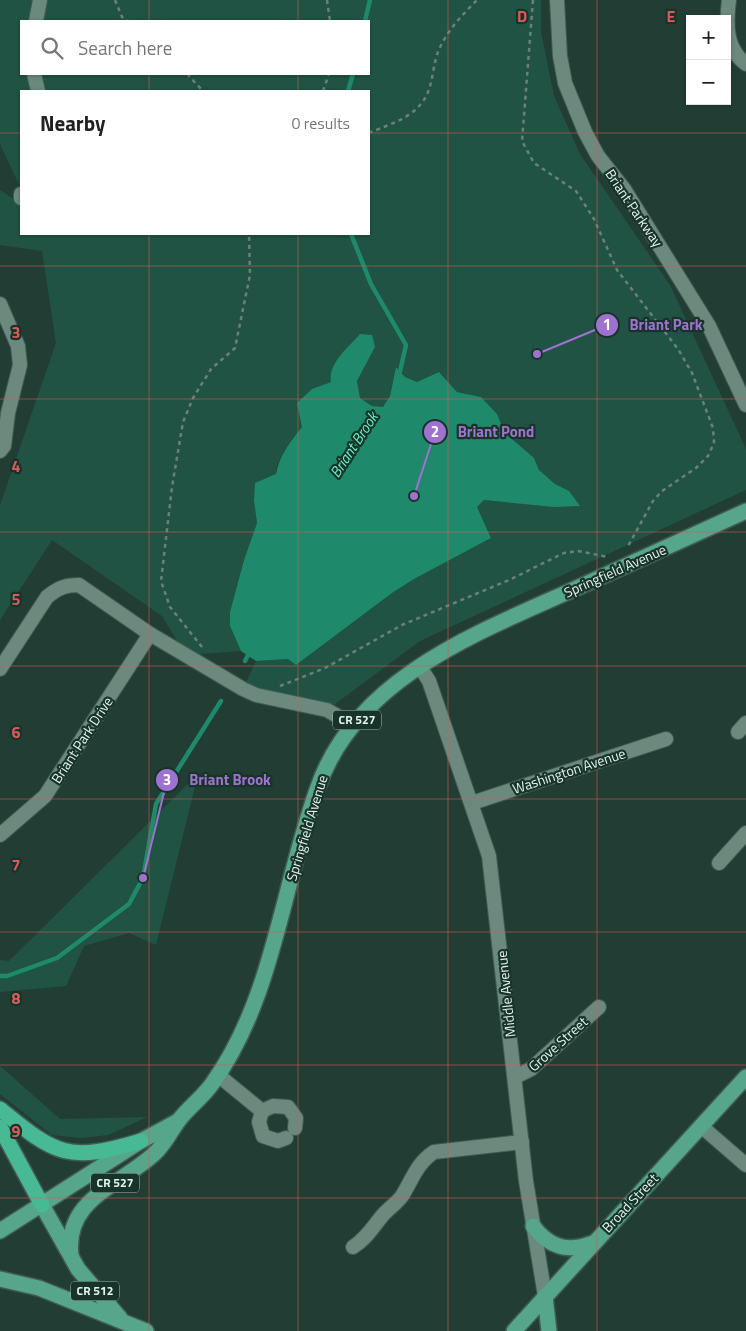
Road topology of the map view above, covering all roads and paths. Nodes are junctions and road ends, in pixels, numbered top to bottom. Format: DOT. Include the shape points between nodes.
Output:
graph roads {
  1 [pos="40,0"];
  2 [pos="115,0"];
  3 [pos="327,0"];
  4 [pos="477,0"];
  5 [pos="533,0"];
  6 [pos="557,0"];
  7 [pos="729,0"];
  8 [pos="36,20"];
  9 [pos="126,20"];
  10 [pos="330,20"];
  11 [pos="746,64"];
  12 [pos="34,75"];
  13 [pos="188,75"];
  14 [pos="329,75"];
  15 [pos="38,90"];
  16 [pos="202,90"];
  17 [pos="323,90"];
  18 [pos="370,132"];
  19 [pos="250,235"];
  20 [pos="0,304"];
  21 [pos="746,404"];
  22 [pos="0,451"];
  23 [pos="746,511"];
  24 [pos="622,551"];
  25 [pos="616,554"];
  26 [pos="150,634"];
  27 [pos="202,648"];
  28 [pos="420,667"];
  29 [pos="0,669"];
  30 [pos="276,688"];
  31 [pos="353,725"];
  32 [pos="666,739"];
  33 [pos="472,802"];
  34 [pos="746,833"];
  35 [pos="0,835"];
  36 [pos="719,863"];
  37 [pos="599,1006"];
  38 [pos="218,1075"];
  39 [pos="515,1077"];
  40 [pos="746,1077"];
  41 [pos="0,1109"];
  42 [pos="262,1111"];
  43 [pos="179,1120"];
  44 [pos="702,1126"];
  45 [pos="0,1127"];
  46 [pos="141,1142"];
  47 [pos="522,1142"];
  48 [pos="746,1165"];
  49 [pos="42,1205"];
  50 [pos="533,1226"];
  51 [pos="0,1231"];
  52 [pos="594,1242"];
  53 [pos="353,1247"];
  54 [pos="71,1256"];
  55 [pos="0,1279"];
  56 [pos="545,1296"];
  57 [pos="124,1322"];
  58 [pos="146,1331"];
  59 [pos="514,1331"];
  60 [pos="549,1331"];
  1 -- 8 [label="street"];
  2 -- 9 [label="path"];
  3 -- 10 [label="path"];
  4 -- 18 [label="path" via="444,40 429,91 421,104 412,112"];
  5 -- 24 [label="path" via="522,141 534,163 576,192 594,219 618,270 678,349 692,373 713,428 714,443 708,456 653,501 635,530 629,547"];
  6 -- 21 [label="street, Briant Parkway" via="565,83 585,132 709,326"];
  7 -- 11 [label="street" via="730,44"];
  12 -- 15 [label="street"];
  13 -- 16 [label="path"];
  14 -- 17 [label="path"];
  19 -- 27 [label="path" via="250,275 235,348 210,370 183,422 161,581 170,607"];
  20 -- 22 [label="street" via="18,346 20,365 4,446"];
  23 -- 28 [label="main road, Springfield Avenue / CR 527" via="468,637"];
  25 -- 30 [label="path" via="609,557 578,551 564,553 402,625 325,668"];
  26 -- 29 [label="street" via="79,585 67,585 47,597"];
  26 -- 31 [label="street" via="256,695 327,710"];
  26 -- 35 [label="street, Briant Park Drive" via="45,796"];
  28 -- 31 [label="main road, Springfield Avenue / CR 527" via="380,698"];
  28 -- 33 [label="street, Middle Avenue" via="429,680"];
  31 -- 38 [label="main road, Springfield Avenue / CR 527" via="318,786 263,979 237,1047"];
  32 -- 33 [label="street, Washington Avenue"];
  33 -- 39 [label="street, Middle Avenue" via="492,871"];
  34 -- 36 [label="street"];
  37 -- 39 [label="street, Grove Street" via="531,1069"];
  38 -- 42 [label="street"];
  38 -- 43 [label="main road, Springfield Avenue / CR 527"];
  39 -- 47 [label="street, Middle Avenue"];
  40 -- 44 [label="main road, Broad Street"];
  41 -- 46 [label="highway" via="27,1132 62,1151 105,1152"];
  42 -- 42 [label="street" via="258,1122 263,1136 278,1141 291,1133 294,1112 288,1107 273,1106"];
  43 -- 46 [label="main road, Springfield Avenue / CR 527"];
  43 -- 54 [label="main road, Springfield Avenue / CR 527" via="152,1156 81,1209 70,1235"];
  44 -- 48 [label="street"];
  44 -- 52 [label="main road, Broad Street"];
  45 -- 49 [label="highway"];
  46 -- 49 [label="main road, Springfield Avenue / CR 527"];
  47 -- 50 [label="street, Middle Avenue"];
  47 -- 53 [label="street" via="434,1152 426,1157 411,1177 401,1197"];
  49 -- 51 [label="main road, Springfield Avenue / CR 527"];
  49 -- 54 [label="main road, CR 512"];
  50 -- 52 [label="main road" via="546,1240 561,1248 577,1248"];
  50 -- 56 [label="street, Middle Avenue"];
  52 -- 56 [label="main road, Broad Street"];
  54 -- 57 [label="main road, CR 512" via="94,1290"];
  55 -- 57 [label="main road" via="38,1288"];
  56 -- 59 [label="main road, Broad Street"];
  56 -- 60 [label="main road, Middle Avenue"];
  57 -- 58 [label="main road, CR 512"];
}
